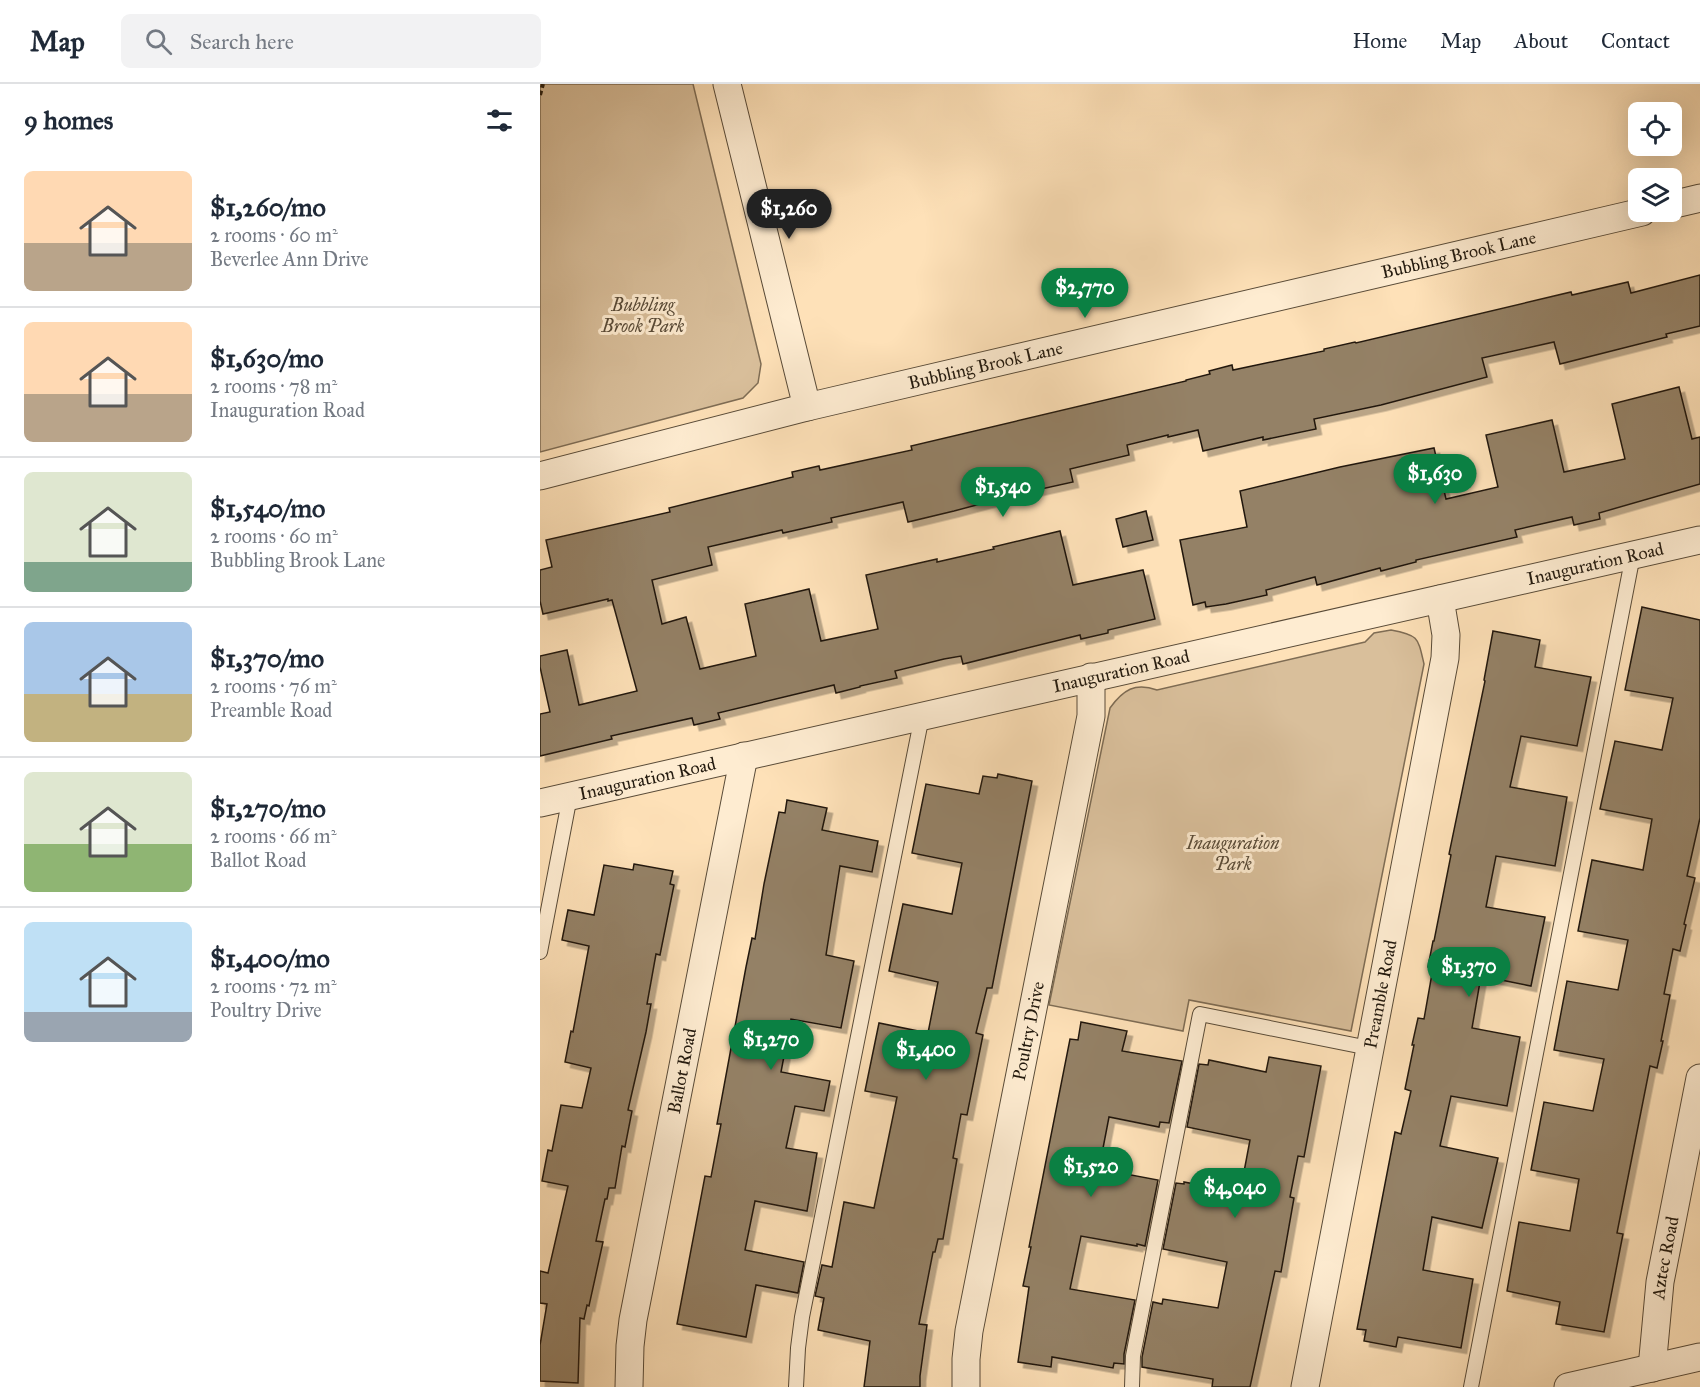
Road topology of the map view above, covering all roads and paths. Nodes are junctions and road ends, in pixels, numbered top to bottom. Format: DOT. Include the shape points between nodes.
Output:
graph roads {
  1 [pos="543,84"];
  2 [pos="727,84"];
  3 [pos="540,95"];
  4 [pos="1700,198"];
  5 [pos="1682,202"];
  6 [pos="1628,215"];
  7 [pos="807,407"];
  8 [pos="540,476"];
  9 [pos="1700,540"];
  10 [pos="1633,555"];
  11 [pos="1440,599"];
  12 [pos="1092,677"];
  13 [pos="922,716"];
  14 [pos="744,756"];
  15 [pos="570,796"];
  16 [pos="540,803"];
  17 [pos="540,952"];
  18 [pos="1369,1048"];
  19 [pos="1700,1078"];
  20 [pos="1700,1357"];
  21 [pos="1652,1368"];
  22 [pos="629,1387"];
  23 [pos="796,1387"];
  24 [pos="966,1387"];
  25 [pos="1132,1387"];
  26 [pos="1305,1387"];
  27 [pos="1471,1387"];
  28 [pos="1568,1387"];
  1 -- 3 [label="path"];
  2 -- 7 [label="street"];
  4 -- 5 [label="street"];
  6 -- 7 [label="street, Bubbling Brook Lane"];
  7 -- 8 [label="street, Bubbling Brook Lane"];
  9 -- 10 [label="street, Inauguration Road"];
  10 -- 11 [label="street, Inauguration Road"];
  10 -- 27 [label="lane"];
  11 -- 12 [label="street, Inauguration Road"];
  11 -- 18 [label="street, Preamble Road" via="1445,658"];
  12 -- 13 [label="street, Inauguration Road"];
  12 -- 24 [label="street, Poultry Drive" via="1091,716 969,1331"];
  13 -- 14 [label="street, Inauguration Road"];
  13 -- 23 [label="lane" via="802,1317"];
  14 -- 15 [label="street, Inauguration Road"];
  14 -- 22 [label="street, Ballot Road" via="633,1320"];
  15 -- 16 [label="street, Inauguration Road"];
  15 -- 17 [label="lane"];
  18 -- 25 [label="lane" via="1200,1014 1133,1356"];
  18 -- 26 [label="street, Preamble Road"];
  19 -- 21 [label="street, Aztec Road" via="1660,1282"];
  20 -- 21 [label="street"];
  21 -- 28 [label="street"];
}
